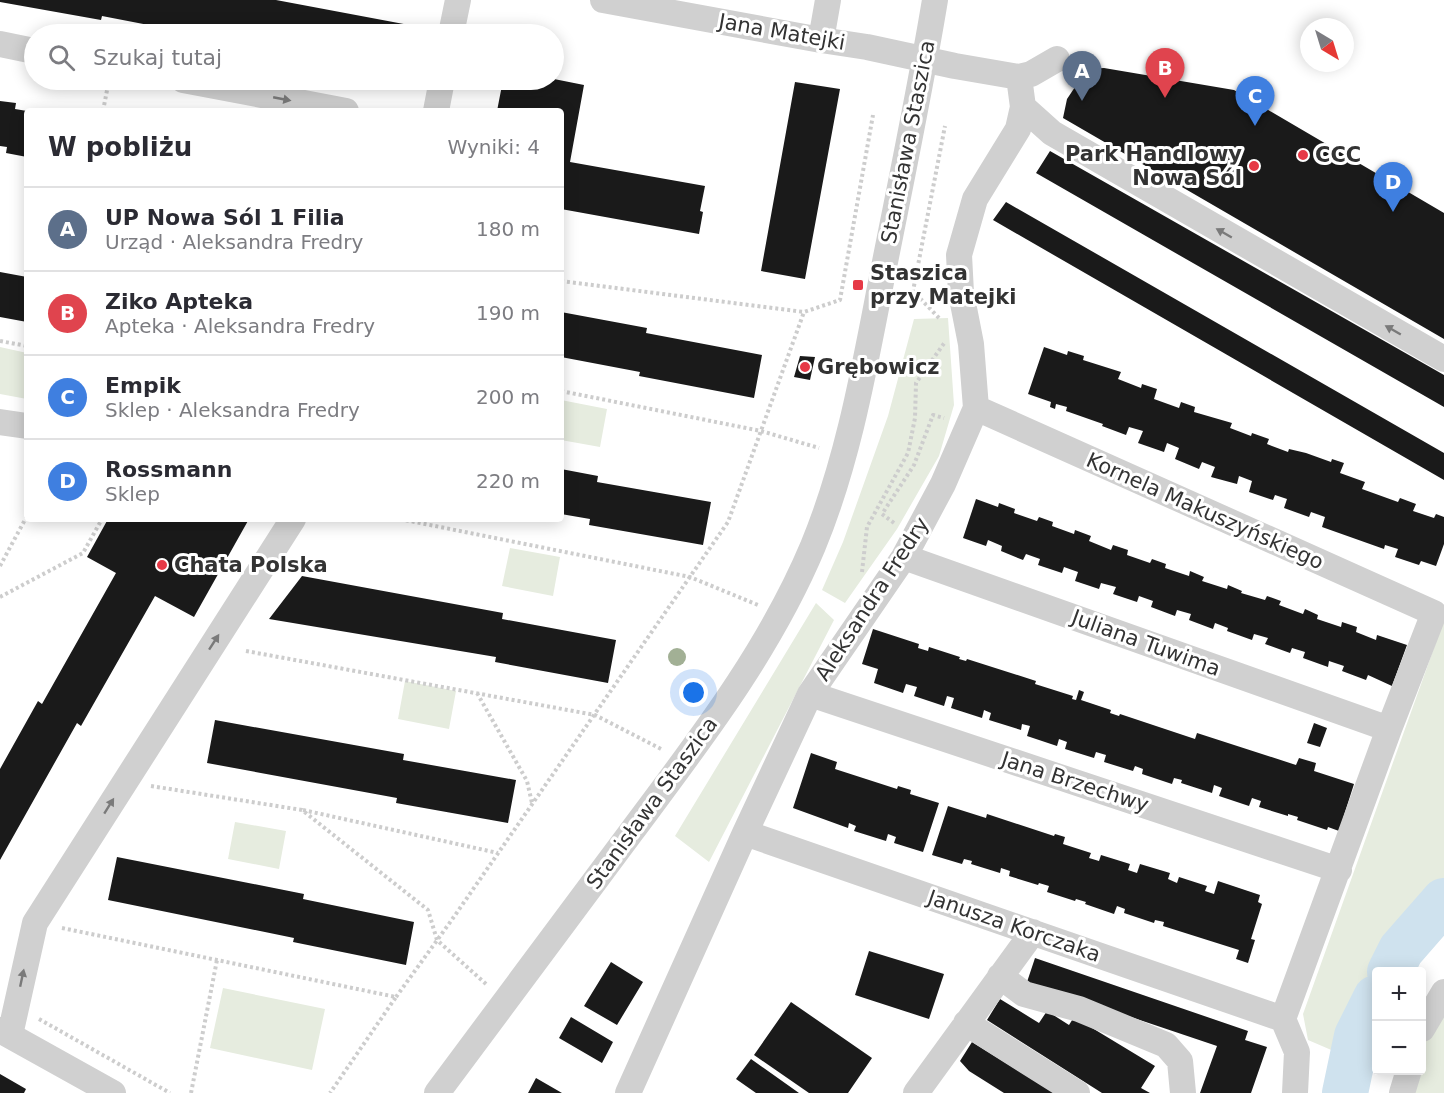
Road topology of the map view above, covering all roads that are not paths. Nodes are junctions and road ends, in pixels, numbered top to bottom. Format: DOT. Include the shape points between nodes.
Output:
graph roads {
  1 [pos="458,0"];
  2 [pos="603,0"];
  3 [pos="828,0"];
  4 [pos="934,0"];
  5 [pos="453,24"];
  6 [pos="821,40"];
  7 [pos="0,44"];
  8 [pos="24,49"];
  9 [pos="1057,59"];
  10 [pos="925,60"];
  11 [pos="1018,77"];
  12 [pos="236,90"];
  13 [pos="440,90"];
  14 [pos="1023,107"];
  15 [pos="330,108"];
  16 [pos="437,108"];
  17 [pos="1444,359"];
  18 [pos="976,408"];
  19 [pos="0,422"];
  20 [pos="24,426"];
  21 [pos="291,522"];
  22 [pos="904,557"];
  23 [pos="810,694"];
  24 [pos="1389,729"];
  25 [pos="745,833"];
  26 [pos="1339,870"];
  27 [pos="1033,932"];
  28 [pos="1000,976"];
  29 [pos="1444,992"];
  30 [pos="1283,1019"];
  31 [pos="1426,1022"];
  32 [pos="966,1023"];
  33 [pos="5,1033"];
  34 [pos="1408,1075"];
  35 [pos="113,1093"];
  36 [pos="437,1093"];
  37 [pos="628,1093"];
  38 [pos="916,1093"];
  39 [pos="1077,1093"];
  40 [pos="1183,1093"];
  41 [pos="1294,1093"];
  42 [pos="1402,1093"];
  1 -- 5 [label="street"];
  2 -- 6 [label="street, Jana Matejki"];
  3 -- 6 [label="street"];
  4 -- 10 [label="street, Stanisława Staszica"];
  6 -- 10 [label="street, Jana Matejki"];
  7 -- 8 [label="street"];
  9 -- 11 [label="street"];
  10 -- 11 [label="street"];
  10 -- 36 [label="street, Stanisława Staszica" via="866,355 842,456 813,545 780,614 685,761"];
  11 -- 14 [label="street, Aleksandra Fredry"];
  12 -- 15 [label="street, one-way"];
  13 -- 16 [label="street"];
  17 -- 14 [label="street, one-way" via="1052,133"];
  14 -- 18 [label="street, Aleksandra Fredry" via="1018,129 975,199 959,255 959,324 971,344"];
  18 -- 22 [label="street, Aleksandra Fredry" via="943,484"];
  18 -- 24 [label="street, Kornela Makuszyńskiego" via="1434,613"];
  19 -- 20 [label="street"];
  33 -- 21 [label="street, one-way" via="16,1005 34,923"];
  22 -- 23 [label="street, Aleksandra Fredry"];
  22 -- 24 [label="street, Juliana Tuwima"];
  23 -- 25 [label="street, Aleksandra Fredry"];
  23 -- 26 [label="street, Jana Brzechwy"];
  24 -- 26 [label="street"];
  25 -- 27 [label="street, Janusza Korczaka"];
  25 -- 37 [label="street, Aleksandra Fredry"];
  26 -- 30 [label="street"];
  27 -- 28 [label="street"];
  27 -- 30 [label="street, Janusza Korczaka"];
  28 -- 32 [label="street"];
  28 -- 40 [label="street" via="1024,994 1079,1009 1166,1045 1180,1061"];
  29 -- 31 [label="street"];
  30 -- 41 [label="street" via="1297,1052"];
  32 -- 38 [label="street"];
  32 -- 39 [label="street"];
  33 -- 35 [label="street"];
  34 -- 42 [label="street"];
}
